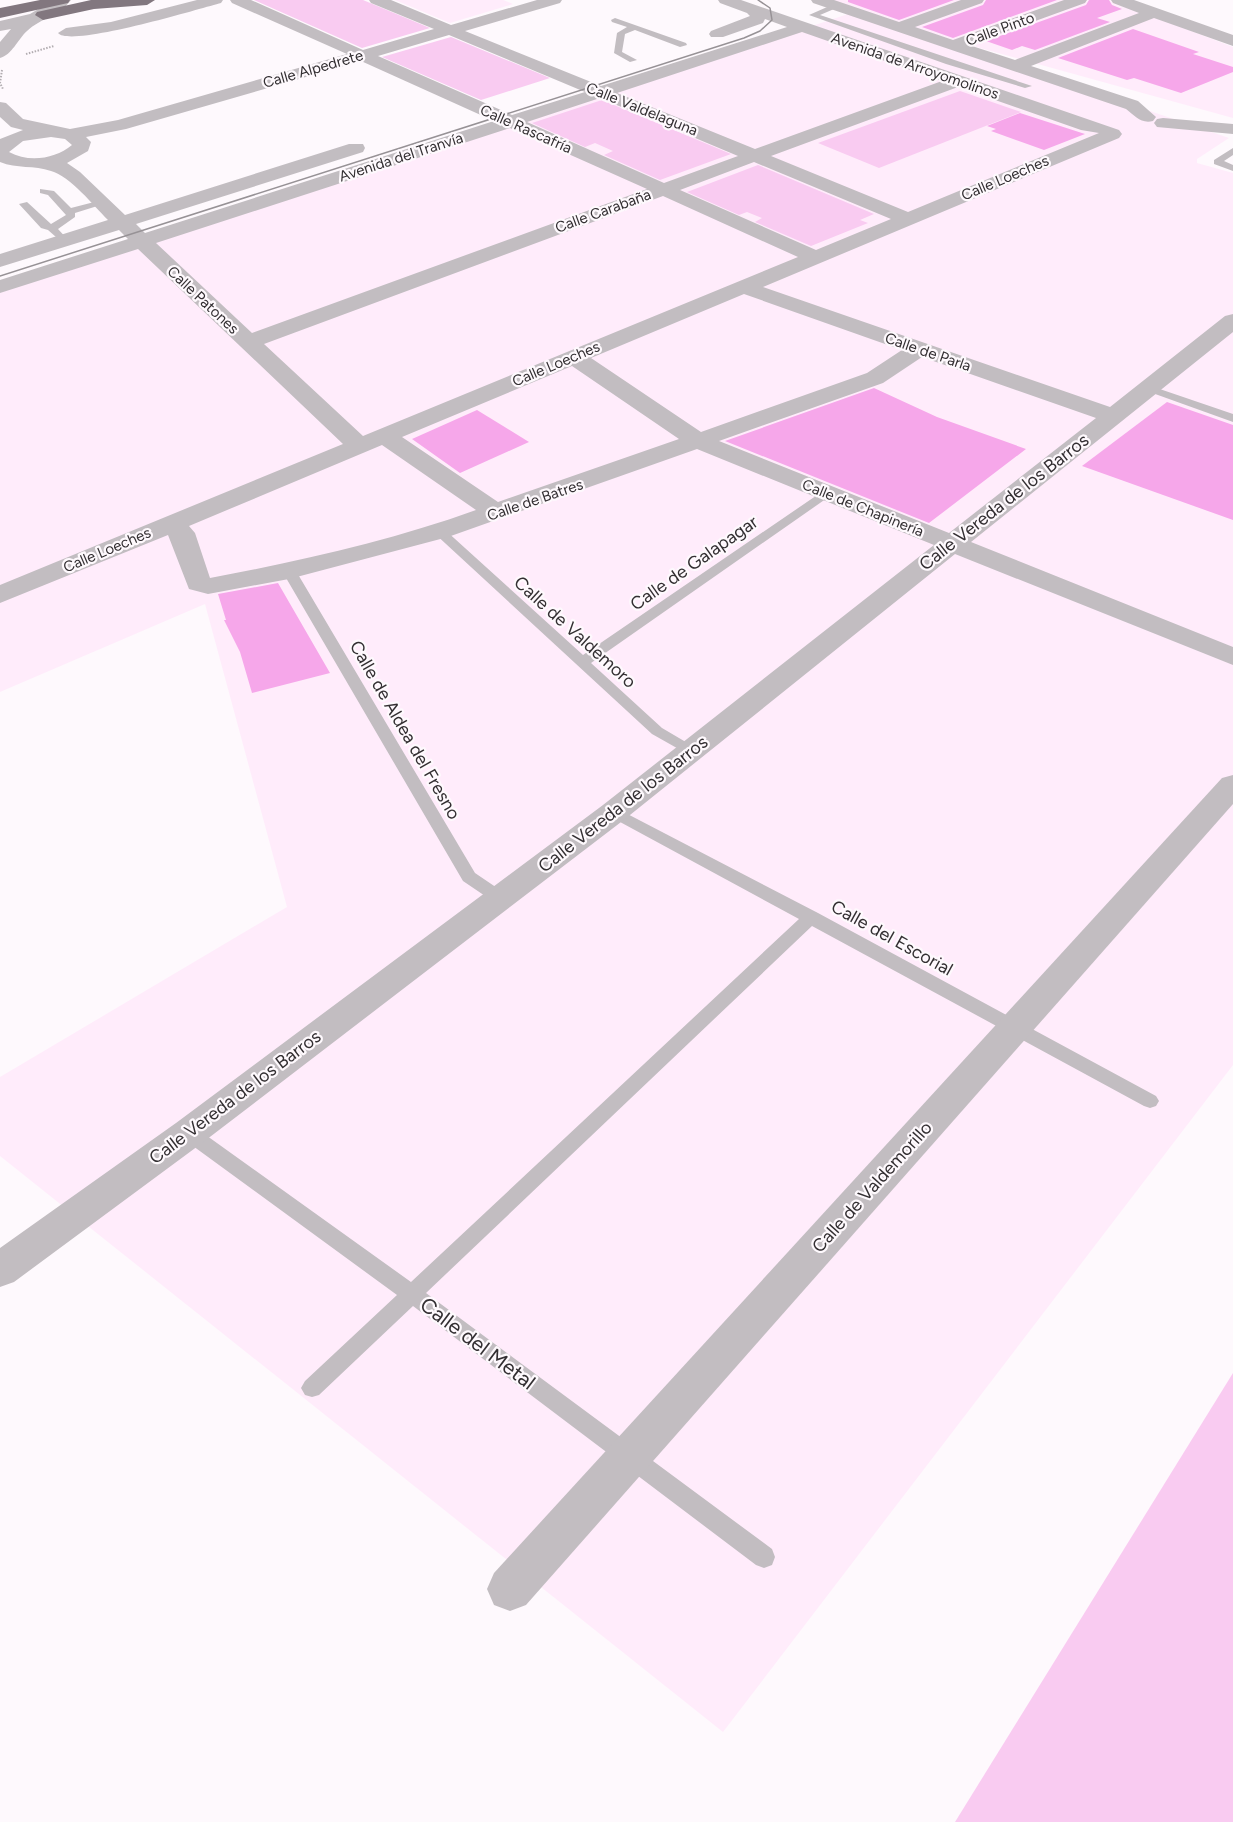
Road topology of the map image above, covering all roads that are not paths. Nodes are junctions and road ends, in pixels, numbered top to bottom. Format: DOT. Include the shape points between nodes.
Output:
graph roads {
  1 [pos="26,0"];
  2 [pos="147,0"];
  3 [pos="215,0"];
  4 [pos="238,0"];
  5 [pos="377,0"];
  6 [pos="554,0"];
  7 [pos="726,0"];
  8 [pos="819,0"];
  9 [pos="976,0"];
  10 [pos="1079,0"];
  11 [pos="1119,0"];
  12 [pos="128,1"];
  13 [pos="0,6"];
  14 [pos="837,6"];
  15 [pos="52,8"];
  16 [pos="753,10"];
  17 [pos="1155,12"];
  18 [pos="0,13"];
  19 [pos="615,20"];
  20 [pos="0,26"];
  21 [pos="635,27"];
  22 [pos="802,27"];
  23 [pos="899,27"];
  24 [pos="450,30"];
  25 [pos="63,39"];
  26 [pos="694,41"];
  27 [pos="1233,41"];
  28 [pos="954,45"];
  29 [pos="5,52"];
  30 [pos="362,55"];
  31 [pos="633,60"];
  32 [pos="611,68"];
  33 [pos="591,74"];
  34 [pos="1019,75"];
  35 [pos="571,80"];
  36 [pos="958,81"];
  37 [pos="549,87"];
  38 [pos="601,92"];
  39 [pos="2,100"];
  40 [pos="504,101"];
  41 [pos="482,109"];
  42 [pos="456,117"];
  43 [pos="511,122"];
  44 [pos="1155,126"];
  45 [pos="1233,129"];
  46 [pos="15,131"];
  47 [pos="1117,133"];
  48 [pos="70,134"];
  49 [pos="379,141"];
  50 [pos="1233,151"];
  51 [pos="755,156"];
  52 [pos="42,163"];
  53 [pos="1233,168"];
  54 [pos="663,189"];
  55 [pos="43,191"];
  56 [pos="102,203"];
  57 [pos="24,204"];
  58 [pos="70,211"];
  59 [pos="908,219"];
  60 [pos="122,223"];
  61 [pos="58,234"];
  62 [pos="141,242"];
  63 [pos="814,257"];
  64 [pos="0,261"];
  65 [pos="0,287"];
  66 [pos="743,287"];
  67 [pos="1233,321"];
  68 [pos="249,342"];
  69 [pos="919,349"];
  70 [pos="574,357"];
  71 [pos="1148,388"];
  72 [pos="1113,416"];
  73 [pos="1233,418"];
  74 [pos="385,436"];
  75 [pos="700,442"];
  76 [pos="359,446"];
  77 [pos="826,493"];
  78 [pos="497,513"];
  79 [pos="171,524"];
  80 [pos="440,532"];
  81 [pos="952,544"];
  82 [pos="289,571"];
  83 [pos="0,595"];
  84 [pos="1233,657"];
  85 [pos="581,663"];
  86 [pos="691,751"];
  87 [pos="1233,785"];
  88 [pos="614,812"];
  89 [pos="500,898"];
  90 [pos="812,917"];
  91 [pos="1015,1028"];
  92 [pos="1150,1101"];
  93 [pos="189,1133"];
  94 [pos="0,1270"];
  95 [pos="412,1293"];
  96 [pos="312,1388"];
  97 [pos="629,1456"];
  98 [pos="764,1557"];
  99 [pos="510,1588"];
  1 -- 13 [label="highway"];
  2 -- 12 [label="highway"];
  3 -- 25 [label="street"];
  4 -- 30 [label="street, Calle Rascafría"];
  5 -- 24 [label="street, Calle Valdelaguna"];
  6 -- 24 [label="street, Calle Alpedrete"];
  7 -- 16 [label="street, Avenida de Arroyomolinos"];
  8 -- 14 [label="street, Avenida de Arroyomolinos"];
  9 -- 23 [label="street"];
  10 -- 28 [label="street, Calle Pinto"];
  11 -- 17 [label="street"];
  12 -- 15 [label="highway"];
  14 -- 23 [label="street, Avenida de Arroyomolinos"];
  14 -- 34 [label="lane" via="813,15 949,62"];
  15 -- 18 [label="highway"];
  15 -- 20 [label="street"];
  15 -- 29 [label="street" via="20,28"];
  16 -- 22 [label="street, Avenida de Arroyomolinos"];
  16 -- 26 [label="street" via="757,20"];
  17 -- 27 [label="street"];
  17 -- 34 [label="street"];
  19 -- 21 [label="lane"];
  21 -- 26 [label="lane"];
  21 -- 31 [label="lane" via="621,33 618,53"];
  22 -- 36 [label="street, Avenida de Arroyomolinos"];
  22 -- 38 [label="street, Avenida del Tranvía"];
  23 -- 28 [label="street, Avenida de Arroyomolinos"];
  24 -- 30 [label="street, Calle Alpedrete"];
  24 -- 35 [label="street, Calle Valdelaguna"];
  26 -- 31 [label="street"];
  28 -- 34 [label="street, Avenida de Arroyomolinos"];
  30 -- 41 [label="street, Calle Rascafría"];
  30 -- 48 [label="street, Calle Alpedrete" via="120,124"];
  31 -- 32 [label="street"];
  33 -- 35 [label="street"];
  34 -- 44 [label="street, Avenida de Arroyomolinos" via="1132,105"];
  35 -- 37 [label="street"];
  35 -- 38 [label="street, Calle Valdelaguna"];
  36 -- 47 [label="street, Avenida de Arroyomolinos"];
  36 -- 51 [label="street, Calle Carabaña"];
  38 -- 43 [label="street, Avenida del Tranvía"];
  38 -- 51 [label="street, Calle Valdelaguna"];
  39 -- 46 [label="street"];
  40 -- 41 [label="street, Avenida del Tranvía"];
  41 -- 42 [label="street, Avenida del Tranvía"];
  41 -- 43 [label="street, Calle Rascafría"];
  43 -- 54 [label="street, Calle Rascafría"];
  43 -- 62 [label="street, Avenida del Tranvía"];
  44 -- 45 [label="street"];
  44 -- 47 [label="street, Calle Loeches" via="1128,114 1102,122"];
  46 -- 48 [label="street, Calle Alpedrete"];
  46 -- 52 [label="street" via="0,154 15,162"];
  47 -- 59 [label="street, Calle Loeches"];
  48 -- 52 [label="street" via="82,142 77,152"];
  49 -- 60 [label="street, Avenida del Tranvía"];
  50 -- 53 [label="lane" via="1217,162"];
  51 -- 54 [label="street, Calle Carabaña"];
  51 -- 59 [label="street, Calle Valdelaguna"];
  52 -- 56 [label="street, Calle Patones" via="60,167"];
  54 -- 63 [label="street, Calle Rascafría"];
  54 -- 68 [label="street, Calle Carabaña"];
  55 -- 58 [label="lane" via="51,193"];
  56 -- 58 [label="lane"];
  56 -- 60 [label="street, Calle Patones"];
  57 -- 61 [label="lane"];
  58 -- 61 [label="lane" via="72,215"];
  59 -- 63 [label="street, Calle Loeches"];
  60 -- 61 [label="street, Avenida del Tranvía"];
  60 -- 62 [label="street, Calle Patones"];
  61 -- 64 [label="street, Avenida del Tranvía"];
  62 -- 65 [label="street, Avenida del Tranvía"];
  62 -- 68 [label="street, Calle Patones"];
  63 -- 66 [label="street, Calle Loeches"];
  66 -- 69 [label="street, Calle de Parla"];
  66 -- 70 [label="street, Calle Loeches"];
  67 -- 71 [label="street, Calle Vereda de los Barros"];
  68 -- 76 [label="street, Calle Patones"];
  69 -- 72 [label="street, Calle de Parla"];
  69 -- 75 [label="street, Calle de Batres" via="875,378"];
  70 -- 74 [label="street, Calle Loeches"];
  70 -- 75 [label="street, Calle de Chapinería"];
  71 -- 72 [label="street, Calle Vereda de los Barros"];
  71 -- 73 [label="lane"];
  72 -- 81 [label="street, Calle Vereda de los Barros"];
  74 -- 76 [label="street, Calle Loeches"];
  74 -- 78 [label="street"];
  75 -- 77 [label="street, Calle de Chapinería"];
  75 -- 78 [label="street, Calle de Batres"];
  76 -- 79 [label="street, Calle Loeches"];
  77 -- 81 [label="street, Calle de Chapinería"];
  77 -- 85 [label="lane, Calle de Galapagar"];
  78 -- 80 [label="street, Calle de Batres"];
  79 -- 82 [label="street, Calle de Batres" via="182,533 198,583 208,585"];
  79 -- 83 [label="street, Calle Loeches"];
  80 -- 82 [label="street, Calle de Batres"];
  80 -- 85 [label="lane, Calle de Valdemoro"];
  81 -- 84 [label="street, Calle de Chapinería"];
  81 -- 86 [label="street, Calle Vereda de los Barros"];
  82 -- 89 [label="lane, Calle de Aldea del Fresno" via="469,877"];
  85 -- 86 [label="lane, Calle de Valdemoro" via="657,730"];
  86 -- 88 [label="street, Calle Vereda de los Barros"];
  87 -- 91 [label="street, Calle de Valdemorillo"];
  88 -- 89 [label="street, Calle Vereda de los Barros"];
  88 -- 90 [label="lane, Calle del Escorial"];
  89 -- 93 [label="street, Calle Vereda de los Barros"];
  90 -- 91 [label="lane, Calle del Escorial"];
  90 -- 95 [label="lane"];
  91 -- 92 [label="lane, Calle del Escorial"];
  91 -- 97 [label="street, Calle de Valdemorillo"];
  93 -- 94 [label="street, Calle Vereda de los Barros"];
  93 -- 95 [label="lane, Calle del Metal"];
  95 -- 96 [label="lane"];
  95 -- 97 [label="lane, Calle del Metal"];
  97 -- 98 [label="lane, Calle del Metal"];
  97 -- 99 [label="street, Calle de Valdemorillo"];
}
